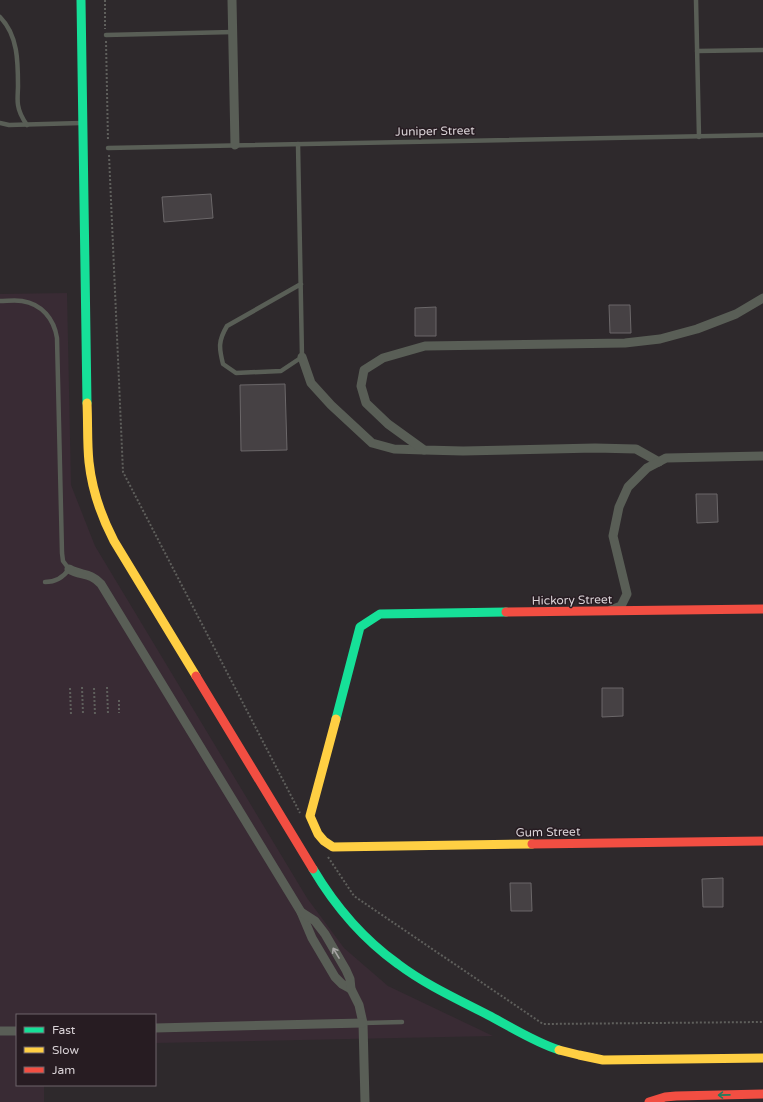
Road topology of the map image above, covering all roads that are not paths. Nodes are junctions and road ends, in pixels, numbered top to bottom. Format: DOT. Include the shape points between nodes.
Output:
graph roads {
  1 [pos="80,0"];
  2 [pos="232,0"];
  3 [pos="696,0"];
  4 [pos="0,17"];
  5 [pos="233,32"];
  6 [pos="106,35"];
  7 [pos="763,50"];
  8 [pos="697,51"];
  9 [pos="0,123"];
  10 [pos="83,124"];
  11 [pos="26,125"];
  12 [pos="763,135"];
  13 [pos="699,137"];
  14 [pos="298,144"];
  15 [pos="235,145"];
  16 [pos="108,148"];
  17 [pos="301,284"];
  18 [pos="763,298"];
  19 [pos="0,301"];
  20 [pos="302,357"];
  21 [pos="424,450"];
  22 [pos="763,456"];
  23 [pos="659,462"];
  24 [pos="69,569"];
  25 [pos="45,582"];
  26 [pos="763,609"];
  27 [pos="610,611"];
  28 [pos="763,841"];
  29 [pos="333,847"];
  30 [pos="301,912"];
  31 [pos="351,989"];
  32 [pos="402,1022"];
  33 [pos="363,1023"];
  34 [pos="156,1028"];
  35 [pos="0,1031"];
  36 [pos="16,1031"];
  37 [pos="763,1058"];
  38 [pos="763,1094"];
  39 [pos="741,1098"];
  40 [pos="365,1102"];
  41 [pos="649,1102"];
  1 -- 10 [label="street"];
  2 -- 5 [label="street"];
  3 -- 8 [label="lane"];
  4 -- 11 [label="lane" via="11,32 14,44 18,103 20,115"];
  5 -- 6 [label="lane"];
  5 -- 15 [label="street"];
  7 -- 8 [label="lane"];
  8 -- 13 [label="lane"];
  9 -- 11 [label="lane"];
  10 -- 11 [label="lane"];
  10 -- 37 [label="street" via="88,449 90,474 98,508 114,541 334,901 361,933 402,968 433,987 553,1048 603,1060"];
  12 -- 13 [label="lane, Juniper Street"];
  13 -- 14 [label="lane, Juniper Street"];
  14 -- 15 [label="lane, Juniper Street"];
  14 -- 17 [label="lane"];
  15 -- 16 [label="lane, Juniper Street"];
  17 -- 20 [label="lane"];
  17 -- 20 [label="lane" via="227,326 221,337 220,351 223,364 236,373 281,371"];
  18 -- 21 [label="street" via="736,314 697,329 660,339 625,343 425,346 383,358 364,370 361,386 366,403 388,424"];
  19 -- 24 [label="lane" via="21,301 36,306 47,314 56,331 62,557"];
  20 -- 21 [label="street" via="311,383 331,406 372,443 394,449"];
  21 -- 23 [label="street" via="636,449"];
  22 -- 23 [label="street" via="666,458"];
  23 -- 27 [label="street" via="647,468 628,487 619,507 613,536 627,594 621,606"];
  24 -- 25 [label="lane" via="59,578"];
  24 -- 30 [label="street" via="89,575 101,584"];
  26 -- 27 [label="street, Hickory Street"];
  27 -- 29 [label="street, Hickory Street" via="380,614 360,627 310,816 315,830"];
  28 -- 29 [label="street, Gum Street"];
  30 -- 31 [label="street" via="312,938 336,977"];
  31 -- 30 [label="street, one-way" via="350,978 325,934 315,922"];
  31 -- 33 [label="street" via="359,1005"];
  32 -- 33 [label="lane"];
  33 -- 34 [label="street"];
  33 -- 40 [label="street"];
  35 -- 36 [label="street"];
  38 -- 39 [label="street"];
  39 -- 41 [label="street, one-way" via="676,1096"];
}
